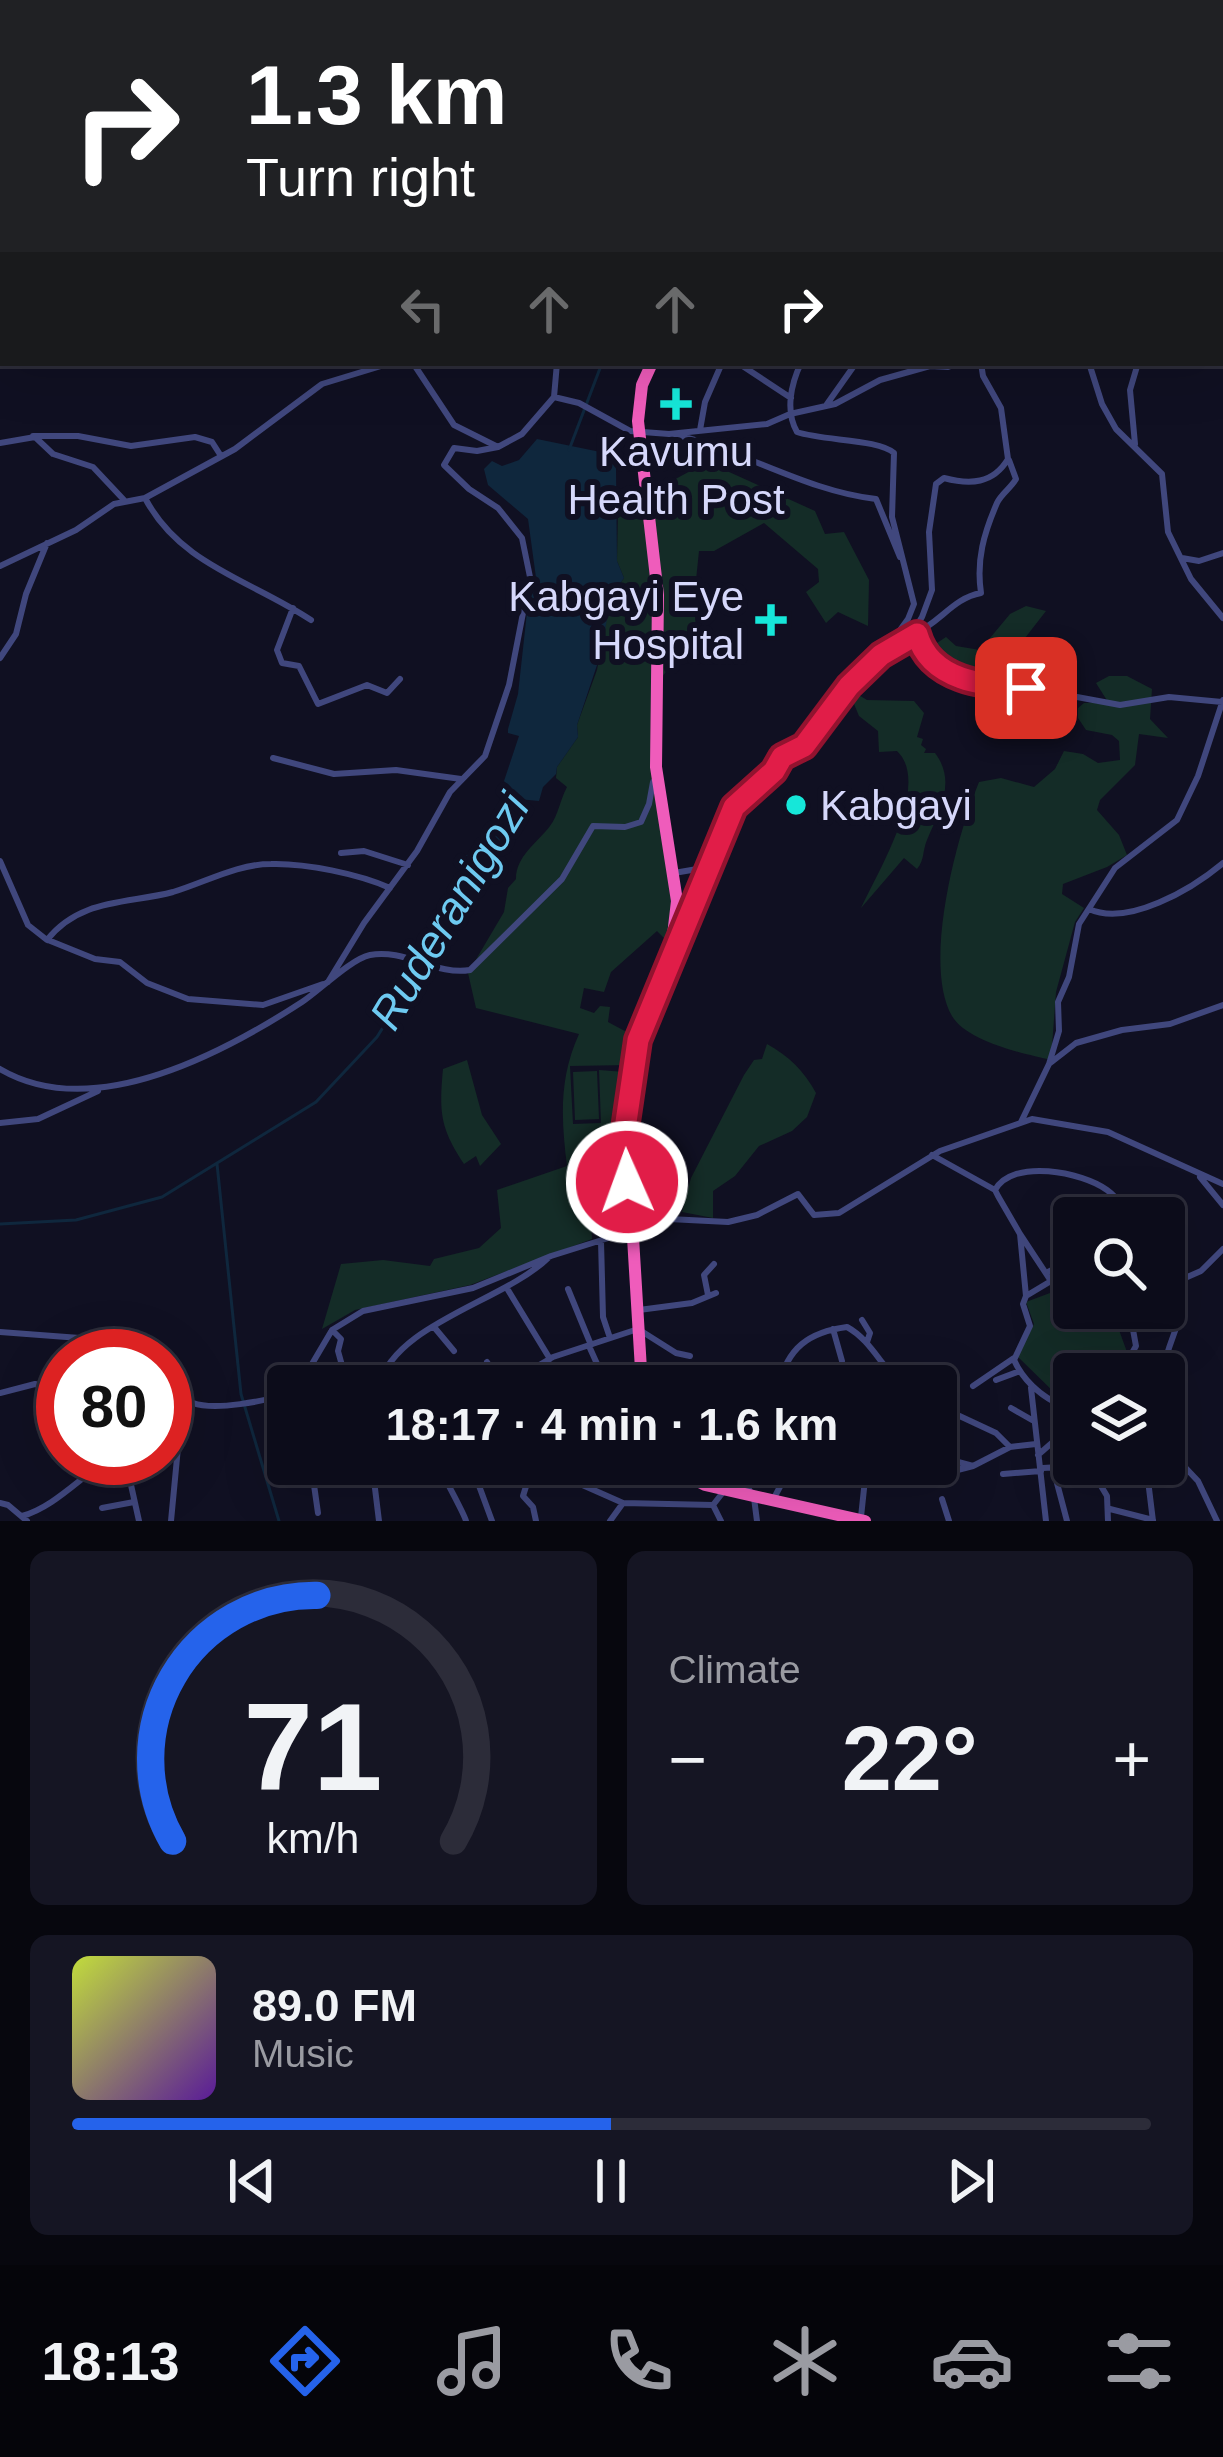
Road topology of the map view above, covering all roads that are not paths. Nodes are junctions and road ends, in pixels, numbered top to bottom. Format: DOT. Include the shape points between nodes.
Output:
graph roads {
  1 [pos="382,366"];
  2 [pos="414,366"];
  3 [pos="556,366"];
  4 [pos="651,366"];
  5 [pos="721,366"];
  6 [pos="743,366"];
  7 [pos="800,366"];
  8 [pos="854,366"];
  9 [pos="930,366"];
  10 [pos="982,366"];
  11 [pos="1090,366"];
  12 [pos="1137,366"];
  13 [pos="554,397"];
  14 [pos="791,398"];
  15 [pos="825,407"];
  16 [pos="790,413"];
  17 [pos="700,430"];
  18 [pos="640,432"];
  19 [pos="669,434"];
  20 [pos="32,436"];
  21 [pos="0,443"];
  22 [pos="498,447"];
  23 [pos="1135,448"];
  24 [pos="221,456"];
  25 [pos="1008,459"];
  26 [pos="145,498"];
  27 [pos="124,500"];
  28 [pos="47,543"];
  29 [pos="1223,554"];
  30 [pos="1179,556"];
  31 [pos="905,565"];
  32 [pos="0,566"];
  33 [pos="293,608"];
  34 [pos="1223,618"];
  35 [pos="310,620"];
  36 [pos="914,634"];
  37 [pos="887,649"];
  38 [pos="0,658"];
  39 [pos="400,679"];
  40 [pos="1223,701"];
  41 [pos="273,758"];
  42 [pos="656,766"];
  43 [pos="461,779"];
  44 [pos="341,853"];
  45 [pos="0,861"];
  46 [pos="1223,863"];
  47 [pos="408,865"];
  48 [pos="709,867"];
  49 [pos="674,873"];
  50 [pos="389,888"];
  51 [pos="1089,909"];
  52 [pos="47,940"];
  53 [pos="671,953"];
  54 [pos="327,983"];
  55 [pos="1223,1005"];
  56 [pos="1049,1064"];
  57 [pos="0,1069"];
  58 [pos="101,1089"];
  59 [pos="1021,1122"];
  60 [pos="0,1123"];
  61 [pos="932,1155"];
  62 [pos="1198,1174"];
  63 [pos="1223,1184"];
  64 [pos="994,1190"];
  65 [pos="1114,1197"];
  66 [pos="1223,1205"];
  67 [pos="630,1232"];
  68 [pos="1020,1234"];
  69 [pos="601,1241"];
  70 [pos="1223,1250"];
  71 [pos="551,1256"];
  72 [pos="714,1264"];
  73 [pos="1053,1271"];
  74 [pos="1049,1278"];
  75 [pos="1053,1278"];
  76 [pos="1186,1278"];
  77 [pos="507,1289"];
  78 [pos="568,1289"];
  79 [pos="1026,1296"];
  80 [pos="636,1311"];
  81 [pos="862,1320"];
  82 [pos="434,1327"];
  83 [pos="638,1329"];
  84 [pos="833,1329"];
  85 [pos="332,1330"];
  86 [pos="0,1332"];
  87 [pos="36,1335"];
  88 [pos="610,1338"];
  89 [pos="867,1342"];
  90 [pos="590,1346"];
  91 [pos="454,1351"];
  92 [pos="1168,1353"];
  93 [pos="690,1356"];
  94 [pos="1014,1358"];
  95 [pos="550,1359"];
  96 [pos="842,1361"];
  97 [pos="487,1362"];
  98 [pos="311,1365"];
  99 [pos="342,1365"];
  100 [pos="389,1365"];
  101 [pos="489,1365"];
  102 [pos="539,1365"];
  103 [pos="598,1365"];
  104 [pos="641,1365"];
  105 [pos="786,1365"];
  106 [pos="882,1365"];
  107 [pos="1020,1371"];
  108 [pos="996,1380"];
  109 [pos="36,1384"];
  110 [pos="1031,1386"];
  111 [pos="973,1387"];
  112 [pos="0,1393"];
  113 [pos="267,1398"];
  114 [pos="192,1401"];
  115 [pos="1053,1402"];
  116 [pos="1010,1408"];
  117 [pos="957,1415"];
  118 [pos="1033,1420"];
  119 [pos="1053,1443"];
  120 [pos="1036,1444"];
  121 [pos="1010,1447"];
  122 [pos="1038,1455"];
  123 [pos="957,1462"];
  124 [pos="973,1466"];
  125 [pos="1053,1468"];
  126 [pos="1185,1469"];
  127 [pos="957,1470"];
  128 [pos="1041,1470"];
  129 [pos="1003,1474"];
  130 [pos="70,1485"];
  131 [pos="131,1485"];
  132 [pos="174,1485"];
  133 [pos="314,1485"];
  134 [pos="375,1485"];
  135 [pos="448,1485"];
  136 [pos="479,1485"];
  137 [pos="527,1485"];
  138 [pos="587,1485"];
  139 [pos="706,1485"];
  140 [pos="747,1485"];
  141 [pos="776,1485"];
  142 [pos="864,1485"];
  143 [pos="1057,1485"];
  144 [pos="1101,1485"];
  145 [pos="1149,1485"];
  146 [pos="724,1491"];
  147 [pos="942,1498"];
  148 [pos="765,1500"];
  149 [pos="134,1502"];
  150 [pos="0,1503"];
  151 [pos="623,1503"];
  152 [pos="713,1505"];
  153 [pos="102,1508"];
  154 [pos="1110,1510"];
  155 [pos="318,1513"];
  156 [pos="22,1517"];
  157 [pos="11,1521"];
  158 [pos="139,1521"];
  159 [pos="171,1521"];
  160 [pos="379,1521"];
  161 [pos="466,1521"];
  162 [pos="492,1521"];
  163 [pos="536,1521"];
  164 [pos="610,1521"];
  165 [pos="721,1521"];
  166 [pos="757,1521"];
  167 [pos="863,1521"];
  168 [pos="949,1521"];
  169 [pos="1046,1521"];
  170 [pos="1067,1521"];
  171 [pos="1108,1521"];
  172 [pos="1154,1521"];
  173 [pos="1217,1521"];
  1 -- 24 [label="street" via="322,385"];
  2 -- 22 [label="street" via="459,430"];
  3 -- 13 [label="street"];
  4 -- 18 [label="highway"];
  5 -- 17 [label="street"];
  6 -- 14 [label="street"];
  7 -- 14 [label="street"];
  8 -- 15 [label="street"];
  9 -- 15 [label="street"];
  10 -- 25 [label="street" via="1001,408"];
  11 -- 23 [label="street" via="1106,411"];
  12 -- 23 [label="street" via="1130,390"];
  13 -- 18 [label="street"];
  13 -- 22 [label="street" via="522,434"];
  14 -- 16 [label="street"];
  15 -- 16 [label="street"];
  16 -- 17 [label="street" via="759,426"];
  16 -- 31 [label="street" via="802,434 892,449 892,517"];
  17 -- 19 [label="street"];
  18 -- 19 [label="street"];
  18 -- 42 [label="highway" via="658,595"];
  19 -- 31 [label="street" via="877,500"];
  20 -- 21 [label="street"];
  20 -- 24 [label="street" via="131,446 195,437"];
  20 -- 27 [label="street" via="52,454 93,467"];
  22 -- 43 [label="street" via="454,448 444,465 507,517 530,570 498,725 485,756"];
  23 -- 30 [label="street" via="1162,475 1164,520"];
  24 -- 26 [label="street"];
  25 -- 36 [label="street" via="1016,479 986,532 981,593"];
  25 -- 36 [label="street" via="987,478 936,484 932,590"];
  26 -- 27 [label="street"];
  26 -- 33 [label="street" via="181,547"];
  27 -- 28 [label="street"];
  28 -- 32 [label="street"];
  28 -- 38 [label="street"];
  29 -- 30 [label="street"];
  30 -- 34 [label="street"];
  31 -- 37 [label="street" via="914,604"];
  33 -- 35 [label="street"];
  33 -- 39 [label="street" via="277,650 282,663 299,666 318,704 365,686 387,693"];
  36 -- 37 [label="street"];
  36 -- 40 [label="street" via="941,669 994,686 1120,704"];
  37 -- 48 [label="street" via="804,746 782,757 734,807"];
  40 -- 51 [label="street" via="1177,820 1115,868"];
  41 -- 43 [label="street" via="334,774 395,770"];
  42 -- 49 [label="highway"];
  42 -- 54 [label="street" via="643,820 593,826 562,879 472,969 449,972 369,955"];
  43 -- 47 [label="street"];
  44 -- 47 [label="street" via="364,851"];
  45 -- 52 [label="street" via="28,925"];
  46 -- 51 [label="street" via="1151,907 1112,916"];
  47 -- 50 [label="street"];
  48 -- 49 [label="street"];
  48 -- 53 [label="street"];
  49 -- 53 [label="highway"];
  50 -- 52 [label="street" via="268,863 113,901 63,922"];
  50 -- 54 [label="street"];
  51 -- 56 [label="street" via="1058,1002"];
  52 -- 54 [label="street" via="120,962 188,999 262,1005"];
  53 -- 67 [label="highway" via="632,1068"];
  54 -- 58 [label="street" via="212,1050"];
  55 -- 56 [label="street" via="1086,1039"];
  56 -- 59 [label="street"];
  57 -- 58 [label="street" via="53,1088"];
  58 -- 60 [label="street" via="38,1119"];
  59 -- 61 [label="street"];
  59 -- 62 [label="street" via="1106,1131"];
  61 -- 64 [label="street"];
  61 -- 67 [label="street" via="835,1215 814,1215 798,1194 738,1220 681,1217"];
  62 -- 63 [label="street"];
  62 -- 66 [label="street"];
  64 -- 65 [label="street" via="1016,1172 1043,1171 1097,1184"];
  64 -- 68 [label="street"];
  67 -- 69 [label="street"];
  67 -- 80 [label="highway"];
  68 -- 74 [label="street"];
  68 -- 79 [label="street"];
  69 -- 71 [label="street"];
  69 -- 88 [label="street" via="602,1317"];
  70 -- 76 [label="street"];
  71 -- 77 [label="street"];
  71 -- 85 [label="street" via="473,1288 363,1311"];
  72 -- 80 [label="street" via="704,1275 712,1294"];
  73 -- 74 [label="street"];
  74 -- 75 [label="street"];
  74 -- 79 [label="street"];
  76 -- 92 [label="street"];
  77 -- 82 [label="street"];
  77 -- 95 [label="street"];
  78 -- 90 [label="street"];
  79 -- 94 [label="street" via="1030,1328"];
  80 -- 83 [label="highway"];
  81 -- 89 [label="street"];
  82 -- 91 [label="street"];
  82 -- 100 [label="street"];
  83 -- 88 [label="street"];
  83 -- 93 [label="street"];
  83 -- 104 [label="highway"];
  84 -- 89 [label="street" via="847,1327"];
  84 -- 96 [label="street"];
  84 -- 105 [label="street" via="790,1352"];
  85 -- 98 [label="street"];
  85 -- 99 [label="street"];
  86 -- 87 [label="street"];
  88 -- 90 [label="street"];
  89 -- 106 [label="street"];
  90 -- 95 [label="street"];
  90 -- 103 [label="street"];
  94 -- 107 [label="street"];
  94 -- 111 [label="street"];
  95 -- 102 [label="street"];
  97 -- 101 [label="street"];
  107 -- 108 [label="street"];
  107 -- 110 [label="street"];
  109 -- 112 [label="street"];
  110 -- 115 [label="street"];
  110 -- 118 [label="street"];
  113 -- 114 [label="street"];
  116 -- 118 [label="street"];
  117 -- 121 [label="street"];
  118 -- 120 [label="street"];
  119 -- 122 [label="street"];
  120 -- 121 [label="street"];
  120 -- 122 [label="street"];
  121 -- 124 [label="street"];
  122 -- 128 [label="street"];
  123 -- 124 [label="street"];
  124 -- 127 [label="street"];
  125 -- 128 [label="street"];
  126 -- 173 [label="street"];
  128 -- 129 [label="street"];
  128 -- 169 [label="street"];
  130 -- 156 [label="street"];
  131 -- 149 [label="street"];
  132 -- 159 [label="street"];
  133 -- 155 [label="street"];
  134 -- 160 [label="street"];
  135 -- 161 [label="street"];
  136 -- 162 [label="street"];
  137 -- 163 [label="street" via="523,1496"];
  138 -- 151 [label="street"];
  139 -- 146 [label="highway"];
  140 -- 148 [label="street"];
  141 -- 148 [label="street"];
  142 -- 167 [label="street"];
  143 -- 170 [label="street"];
  144 -- 154 [label="street"];
  145 -- 172 [label="street"];
  146 -- 148 [label="highway"];
  146 -- 152 [label="street"];
  147 -- 168 [label="street"];
  148 -- 166 [label="street"];
  148 -- 167 [label="highway"];
  149 -- 153 [label="street"];
  149 -- 158 [label="street"];
  150 -- 156 [label="street"];
  151 -- 152 [label="street"];
  151 -- 164 [label="street"];
  152 -- 165 [label="street"];
  154 -- 171 [label="street"];
  154 -- 172 [label="street"];
  156 -- 157 [label="street"];
}
